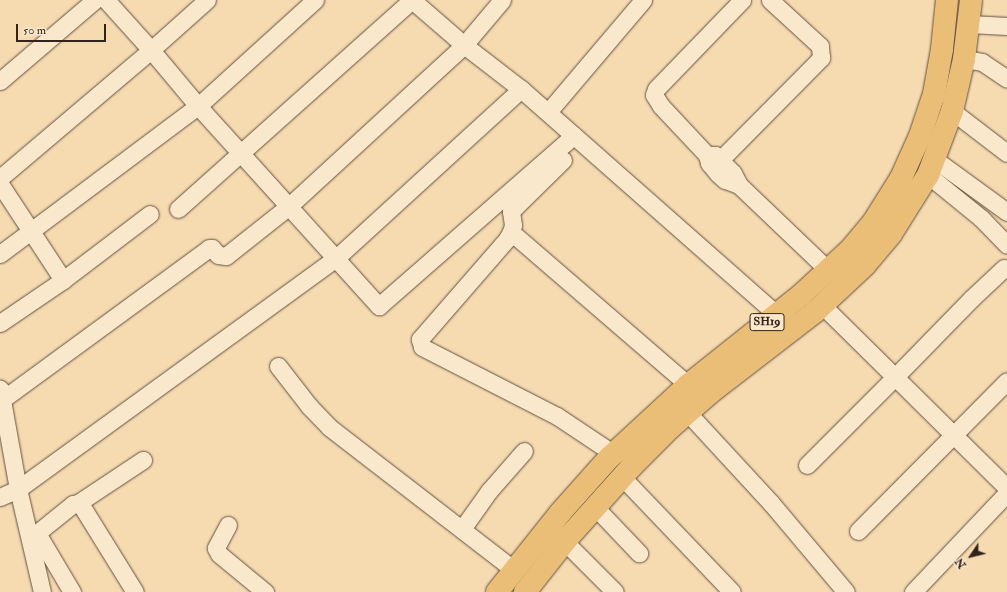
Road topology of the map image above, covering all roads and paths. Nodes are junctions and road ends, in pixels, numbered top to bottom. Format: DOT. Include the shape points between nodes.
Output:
graph roads {
  1 [pos="95,0"];
  2 [pos="106,0"];
  3 [pos="207,0"];
  4 [pos="315,0"];
  5 [pos="412,0"];
  6 [pos="502,0"];
  7 [pos="643,0"];
  8 [pos="742,0"];
  9 [pos="770,0"];
  10 [pos="947,0"];
  11 [pos="971,0"];
  12 [pos="969,24"];
  13 [pos="1007,26"];
  14 [pos="464,45"];
  15 [pos="151,50"];
  16 [pos="964,59"];
  17 [pos="1007,79"];
  18 [pos="0,81"];
  19 [pos="521,89"];
  20 [pos="198,106"];
  21 [pos="952,111"];
  22 [pos="548,112"];
  23 [pos="574,135"];
  24 [pos="242,153"];
  25 [pos="1007,153"];
  26 [pos="714,157"];
  27 [pos="563,160"];
  28 [pos="931,167"];
  29 [pos="0,178"];
  30 [pos="0,184"];
  31 [pos="289,206"];
  32 [pos="178,209"];
  33 [pos="1007,212"];
  34 [pos="150,214"];
  35 [pos="30,232"];
  36 [pos="512,232"];
  37 [pos="1007,245"];
  38 [pos="0,254"];
  39 [pos="335,259"];
  40 [pos="1004,268"];
  41 [pos="828,270"];
  42 [pos="63,280"];
  43 [pos="822,305"];
  44 [pos="776,314"];
  45 [pos="0,323"];
  46 [pos="278,366"];
  47 [pos="895,377"];
  48 [pos="1007,381"];
  49 [pos="688,385"];
  50 [pos="1,394"];
  51 [pos="688,412"];
  52 [pos="953,435"];
  53 [pos="524,451"];
  54 [pos="614,454"];
  55 [pos="143,460"];
  56 [pos="807,465"];
  57 [pos="622,477"];
  58 [pos="1007,488"];
  59 [pos="18,489"];
  60 [pos="1007,493"];
  61 [pos="0,497"];
  62 [pos="78,503"];
  63 [pos="595,507"];
  64 [pos="228,525"];
  65 [pos="462,529"];
  66 [pos="858,531"];
  67 [pos="33,534"];
  68 [pos="557,534"];
  69 [pos="639,553"];
  70 [pos="514,570"];
  71 [pos="42,592"];
  72 [pos="72,592"];
  73 [pos="135,592"];
  74 [pos="265,592"];
  75 [pos="497,592"];
  76 [pos="525,592"];
  77 [pos="615,592"];
  78 [pos="732,592"];
  79 [pos="846,592"];
  80 [pos="913,592"];
  1 -- 18 [label="street"];
  2 -- 15 [label="street"];
  3 -- 15 [label="street"];
  4 -- 20 [label="street"];
  5 -- 14 [label="street"];
  5 -- 24 [label="street"];
  6 -- 14 [label="street"];
  7 -- 22 [label="street"];
  8 -- 26 [label="street" via="654,94 661,106"];
  9 -- 26 [label="street" via="820,46 821,58"];
  10 -- 41 [label="main road, SH19" via="934,94 920,136 901,178 874,221 850,250"];
  11 -- 12 [label="main road, SH19"];
  12 -- 13 [label="street"];
  12 -- 16 [label="main road, SH19"];
  14 -- 19 [label="street"];
  14 -- 31 [label="street"];
  15 -- 20 [label="street"];
  15 -- 29 [label="street"];
  16 -- 17 [label="street" via="982,62"];
  16 -- 21 [label="main road, SH19"];
  19 -- 22 [label="street"];
  19 -- 39 [label="street"];
  20 -- 24 [label="street"];
  20 -- 35 [label="street"];
  21 -- 25 [label="street"];
  21 -- 28 [label="main road, SH19"];
  22 -- 23 [label="street"];
  23 -- 39 [label="street" via="379,306"];
  23 -- 44 [label="street"];
  24 -- 31 [label="street"];
  24 -- 32 [label="street"];
  26 -- 41 [label="street" via="733,173 739,185"];
  27 -- 36 [label="street" via="511,211"];
  28 -- 33 [label="street"];
  28 -- 37 [label="street"];
  28 -- 43 [label="main road, SH19" via="891,234 865,265"];
  30 -- 35 [label="street"];
  31 -- 39 [label="street"];
  31 -- 50 [label="street" via="226,256 218,255 209,248"];
  34 -- 42 [label="street"];
  35 -- 38 [label="street"];
  35 -- 42 [label="street"];
  36 -- 49 [label="street"];
  36 -- 54 [label="street" via="420,339 422,347 557,416"];
  39 -- 59 [label="street"];
  40 -- 47 [label="street"];
  41 -- 44 [label="main road, SH19"];
  42 -- 45 [label="street"];
  43 -- 47 [label="street"];
  43 -- 51 [label="main road, SH19"];
  44 -- 49 [label="main road, SH19"];
  46 -- 65 [label="street" via="329,427"];
  47 -- 52 [label="street"];
  47 -- 56 [label="street"];
  48 -- 52 [label="street"];
  49 -- 54 [label="main road, SH19"];
  50 -- 59 [label="street"];
  51 -- 57 [label="main road, SH19"];
  51 -- 79 [label="street"];
  52 -- 58 [label="street"];
  52 -- 66 [label="street"];
  53 -- 65 [label="street" via="489,491"];
  54 -- 68 [label="main road, SH19"];
  55 -- 62 [label="street"];
  57 -- 63 [label="main road, SH19"];
  57 -- 78 [label="street"];
  59 -- 61 [label="street"];
  59 -- 67 [label="street"];
  60 -- 80 [label="street"];
  62 -- 67 [label="street" via="73,504"];
  62 -- 73 [label="street"];
  63 -- 68 [label="main road, SH19"];
  63 -- 69 [label="street"];
  64 -- 74 [label="street" via="216,548 219,554"];
  65 -- 70 [label="street"];
  67 -- 71 [label="street"];
  67 -- 72 [label="street"];
  68 -- 70 [label="main road, SH19"];
  68 -- 76 [label="main road, SH19"];
  68 -- 77 [label="street"];
  70 -- 75 [label="main road, SH19"];
}
